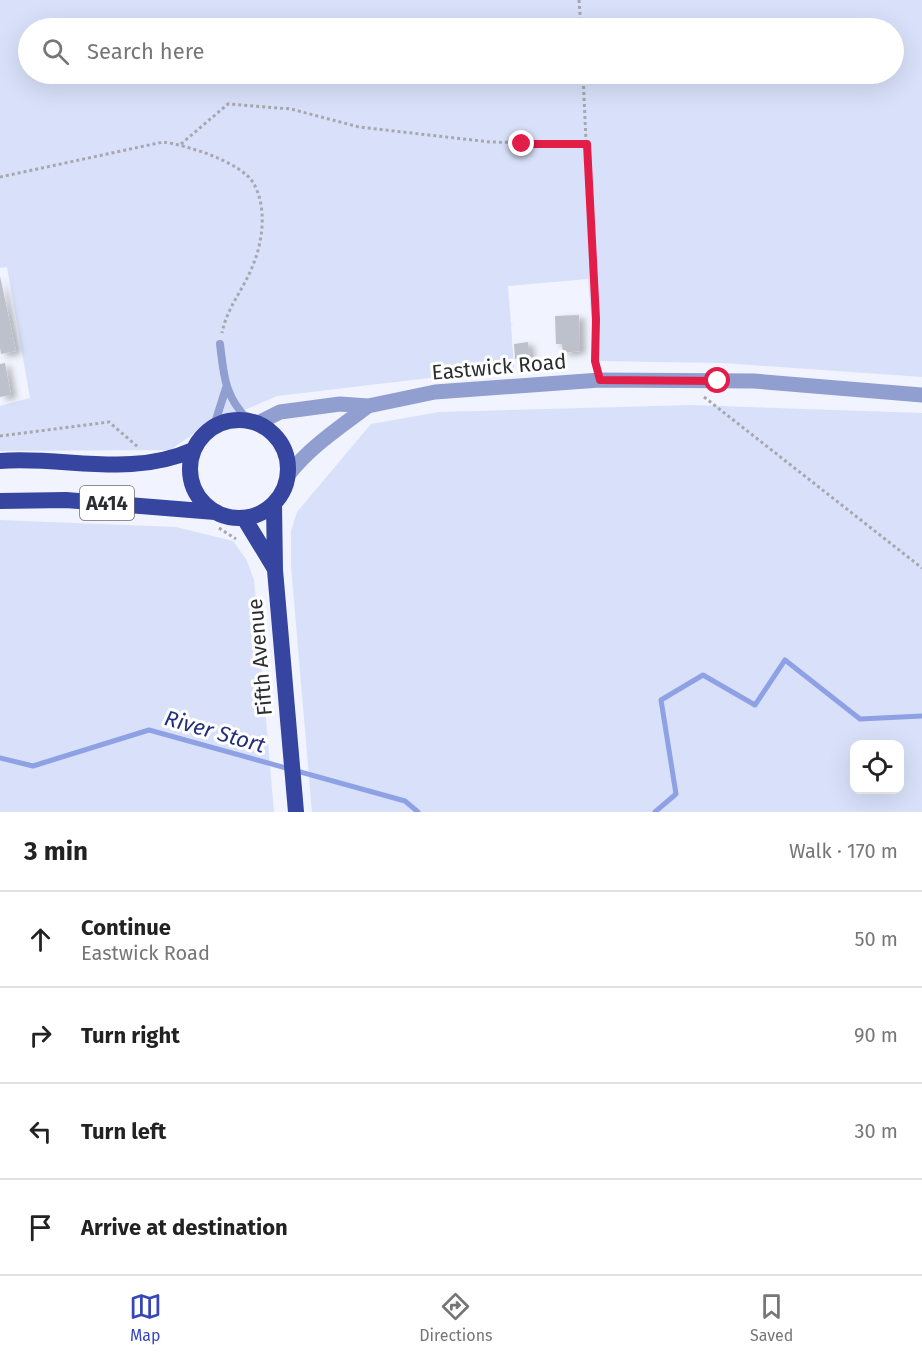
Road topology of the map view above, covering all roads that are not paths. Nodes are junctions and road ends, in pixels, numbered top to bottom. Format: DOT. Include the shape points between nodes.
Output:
graph roads {
  1 [pos="220,344"];
  2 [pos="226,388"];
  3 [pos="922,395"];
  4 [pos="368,406"];
  5 [pos="253,422"];
  6 [pos="214,426"];
  7 [pos="193,450"];
  8 [pos="0,462"];
  9 [pos="288,475"];
  10 [pos="0,501"];
  11 [pos="274,504"];
  12 [pos="244,518"];
  13 [pos="213,519"];
  14 [pos="275,570"];
  15 [pos="296,812"];
  1 -- 2 [label="lane"];
  2 -- 5 [label="lane" via="236,408"];
  2 -- 6 [label="lane"];
  3 -- 4 [label="street, Eastwick Road" via="754,381 600,380 435,393"];
  4 -- 5 [label="street, Eastwick Road" via="340,404 280,412"];
  4 -- 9 [label="street, Eastwick Road" via="325,436"];
  5 -- 6 [label="highway" via="225,421"];
  5 -- 9 [label="highway" via="272,432 282,444 288,459"];
  6 -- 7 [label="highway" via="201,436"];
  7 -- 8 [label="highway, A414" via="169,461 144,465 27,459"];
  7 -- 13 [label="highway" via="189,464 195,492"];
  9 -- 11 [label="highway" via="284,491"];
  10 -- 13 [label="highway, A414" via="66,500"];
  11 -- 12 [label="highway" via="260,514"];
  11 -- 14 [label="highway, Fifth Avenue"];
  12 -- 13 [label="highway"];
  12 -- 14 [label="highway, Fifth Avenue"];
  14 -- 15 [label="highway, Fifth Avenue"];
}
